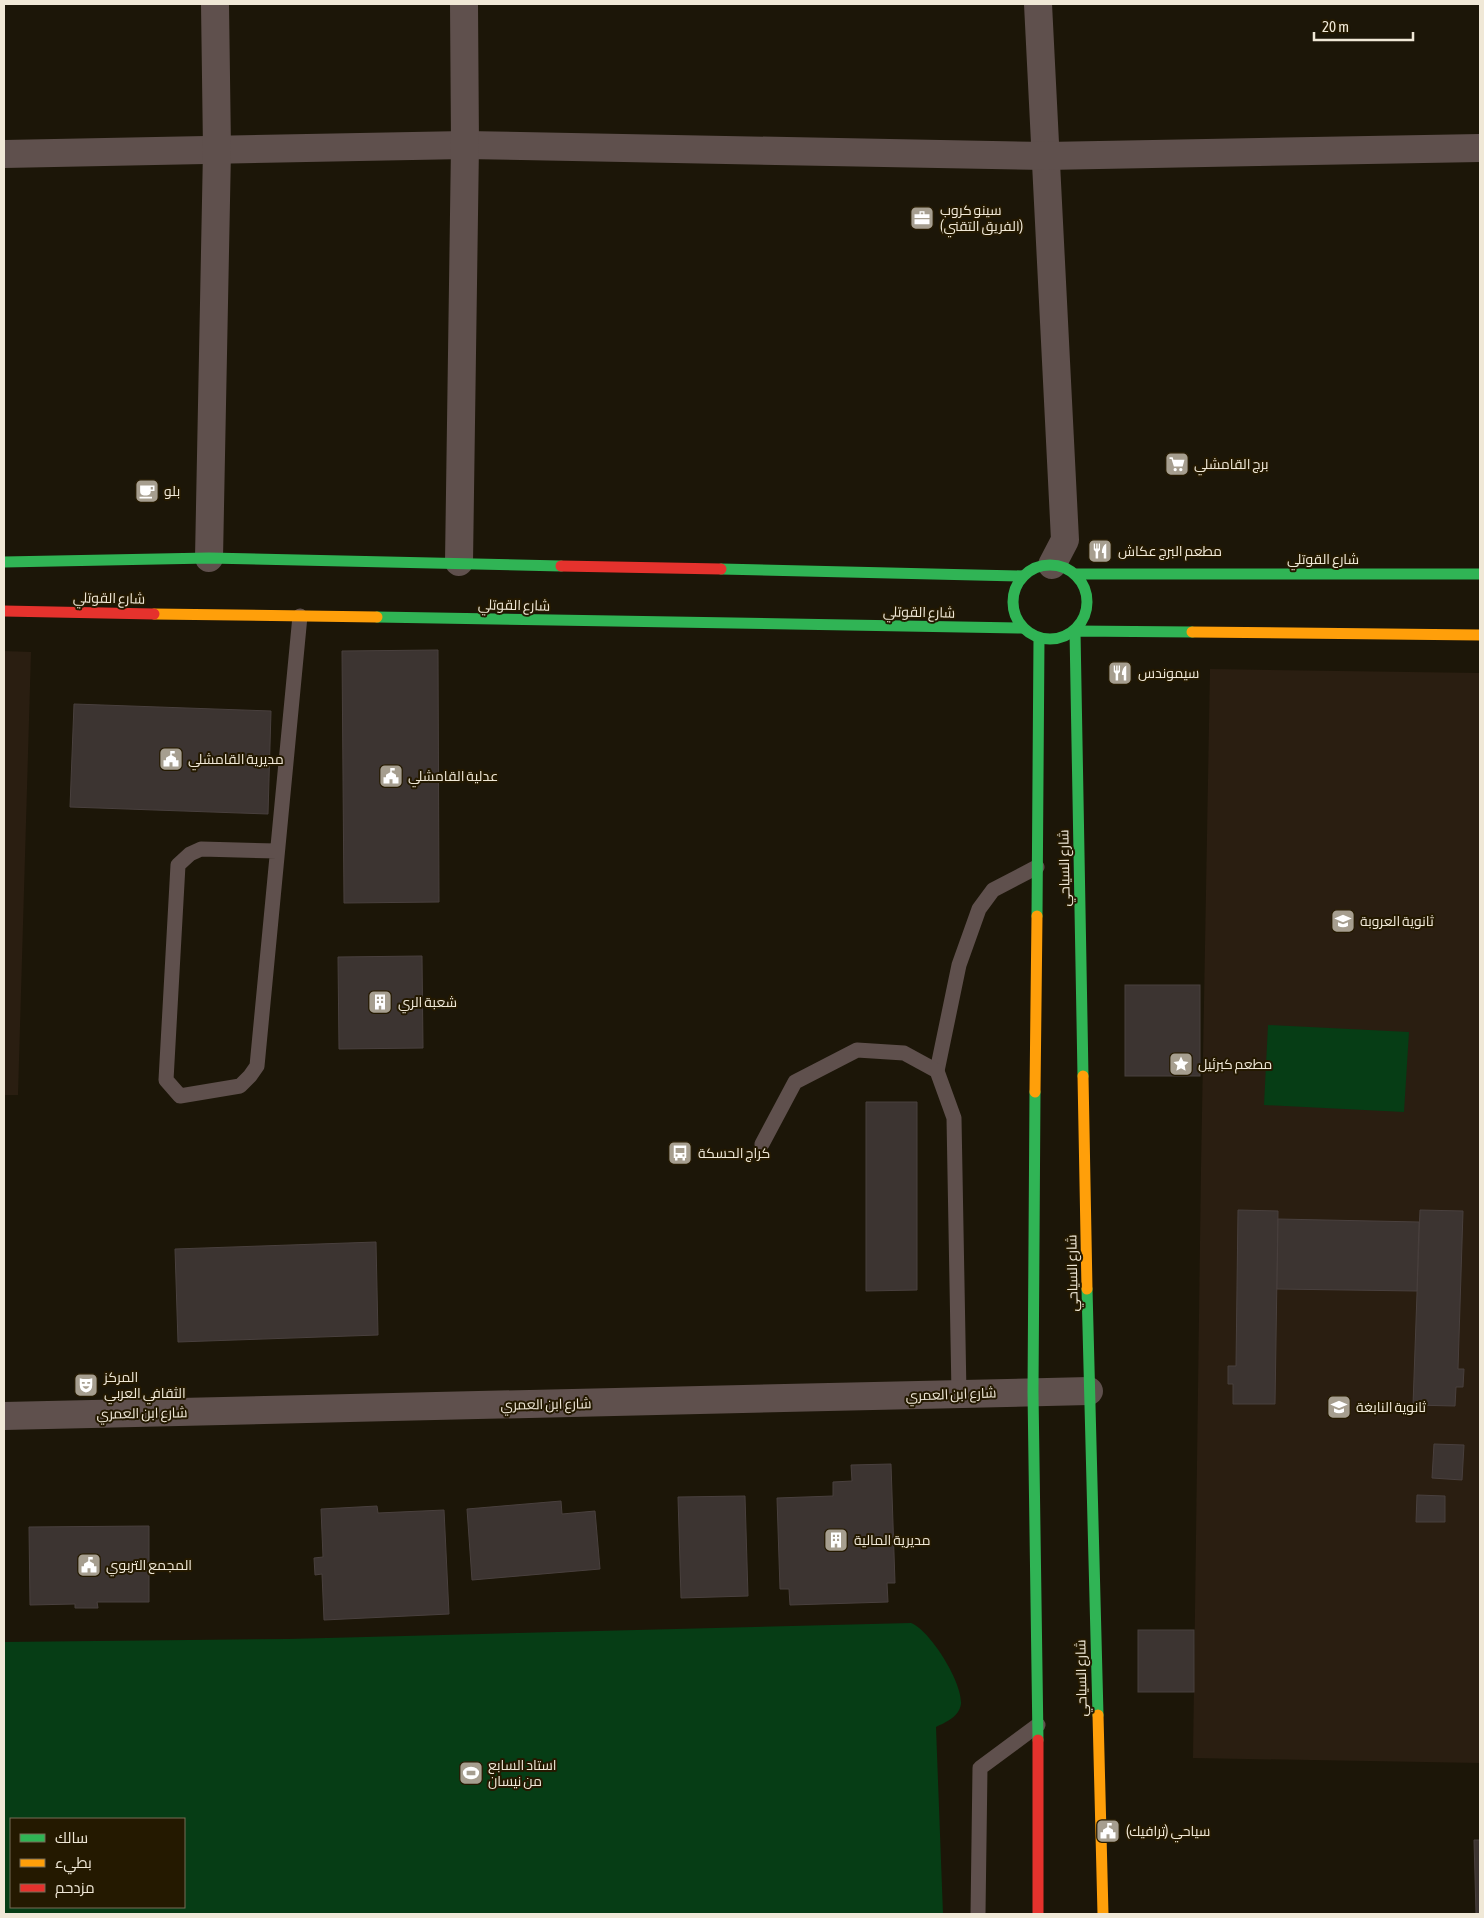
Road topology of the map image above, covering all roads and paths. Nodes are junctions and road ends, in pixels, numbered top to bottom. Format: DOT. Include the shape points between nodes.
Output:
graph roads {
  1 [pos="215,4"];
  2 [pos="464,4"];
  3 [pos="1038,4"];
  4 [pos="465,145"];
  5 [pos="1480,148"];
  6 [pos="217,150"];
  7 [pos="4,154"];
  8 [pos="1046,156"];
  9 [pos="209,558"];
  10 [pos="4,562"];
  11 [pos="459,562"];
  12 [pos="1063,569"];
  13 [pos="1480,574"];
  14 [pos="1023,576"];
  15 [pos="4,611"];
  16 [pos="300,616"];
  17 [pos="1023,628"];
  18 [pos="1075,630"];
  19 [pos="1480,635"];
  20 [pos="1039,638"];
  21 [pos="278,851"];
  22 [pos="1037,867"];
  23 [pos="937,1071"];
  24 [pos="762,1144"];
  25 [pos="1089,1391"];
  26 [pos="1033,1392"];
  27 [pos="960,1394"];
  28 [pos="4,1416"];
  29 [pos="1038,1726"];
  30 [pos="978,1914"];
  31 [pos="1038,1914"];
  32 [pos="1102,1914"];
  1 -- 6 [label="street"];
  2 -- 4 [label="street"];
  3 -- 8 [label="street"];
  4 -- 6 [label="street"];
  4 -- 8 [label="street"];
  4 -- 11 [label="street"];
  5 -- 8 [label="street"];
  6 -- 7 [label="street"];
  6 -- 9 [label="street"];
  8 -- 12 [label="street" via="1065,540"];
  9 -- 10 [label="street"];
  9 -- 11 [label="street"];
  11 -- 14 [label="street"];
  12 -- 13 [label="street, شارع القوتلي"];
  12 -- 14 [label="street" via="1041,566"];
  12 -- 18 [label="street" via="1083,584 1088,602 1083,620"];
  14 -- 17 [label="street" via="1015,589 1013,602 1015,617"];
  15 -- 16 [label="street, شارع القوتلي"];
  16 -- 17 [label="street, شارع القوتلي"];
  16 -- 21 [label="lane"];
  17 -- 20 [label="street"];
  18 -- 19 [label="street"];
  18 -- 20 [label="street" via="1051,640"];
  18 -- 25 [label="street, شارع السياحي"];
  20 -- 22 [label="street, شارع السياحي"];
  21 -- 21 [label="lane" via="257,1066 240,1086 180,1096 166,1080 178,865 201,849"];
  22 -- 23 [label="lane" via="993,890 979,909 959,965"];
  22 -- 26 [label="street, شارع السياحي"];
  23 -- 24 [label="lane" via="904,1054 857,1050 795,1082"];
  23 -- 27 [label="lane" via="954,1118"];
  25 -- 26 [label="street, شارع ابن العمري"];
  25 -- 32 [label="street, شارع السياحي"];
  26 -- 27 [label="street, شارع ابن العمري"];
  26 -- 29 [label="street, شارع السياحي"];
  27 -- 28 [label="street, شارع ابن العمري"];
  29 -- 30 [label="lane" via="980,1768"];
  29 -- 31 [label="street, شارع السياحي"];
}
